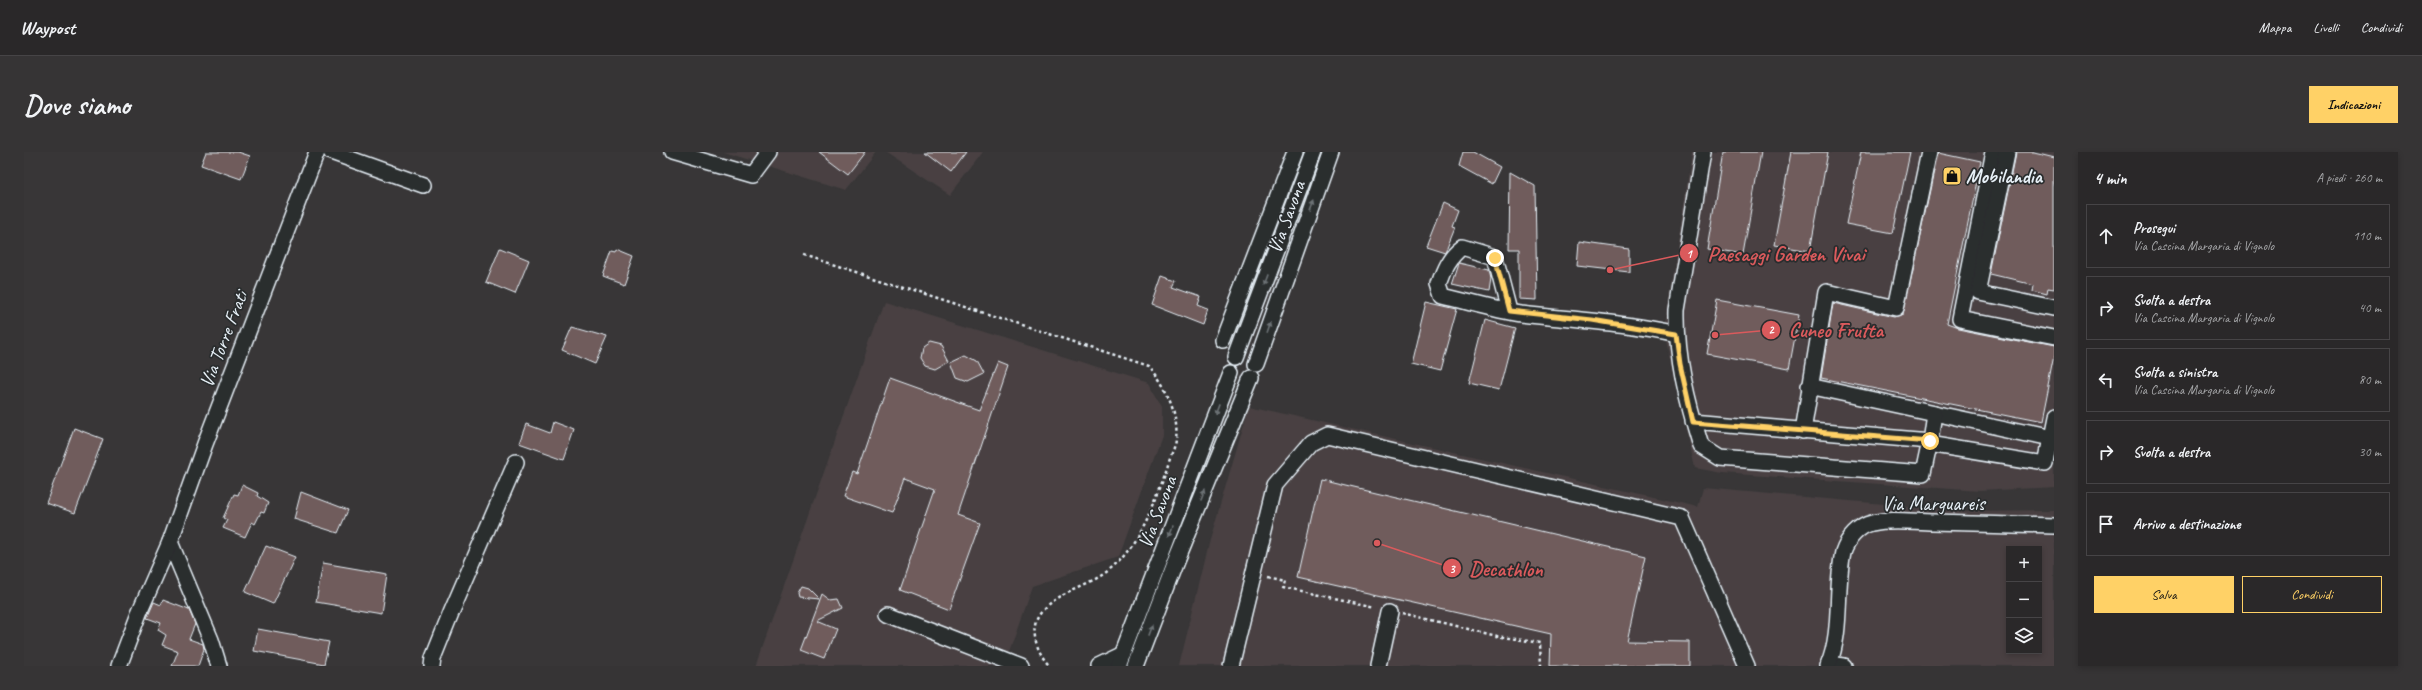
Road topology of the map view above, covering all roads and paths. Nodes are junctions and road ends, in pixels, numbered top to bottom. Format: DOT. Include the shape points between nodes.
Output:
graph roads {
  1 [pos="317,152"];
  2 [pos="331,152"];
  3 [pos="672,152"];
  4 [pos="768,152"];
  5 [pos="1295,152"];
  6 [pos="1313,152"];
  7 [pos="1331,152"];
  8 [pos="1703,152"];
  9 [pos="1929,152"];
  10 [pos="1993,152"];
  11 [pos="2007,152"];
  12 [pos="423,185"];
  13 [pos="804,255"];
  14 [pos="2054,308"];
  15 [pos="1515,312"];
  16 [pos="1676,334"];
  17 [pos="2054,338"];
  18 [pos="1223,340"];
  19 [pos="1236,357"];
  20 [pos="1231,373"];
  21 [pos="1809,386"];
  22 [pos="1934,413"];
  23 [pos="2054,418"];
  24 [pos="1693,422"];
  25 [pos="1803,431"];
  26 [pos="2050,438"];
  27 [pos="1929,443"];
  28 [pos="516,462"];
  29 [pos="2054,525"];
  30 [pos="170,542"];
  31 [pos="1280,579"];
  32 [pos="1390,611"];
  33 [pos="888,614"];
  34 [pos="1121,660"];
  35 [pos="1139,664"];
  36 [pos="1834,665"];
  37 [pos="119,666"];
  38 [pos="219,666"];
  39 [pos="432,666"];
  40 [pos="1021,666"];
  41 [pos="1050,666"];
  42 [pos="1099,666"];
  43 [pos="1231,666"];
  44 [pos="1378,666"];
  45 [pos="1541,666"];
  46 [pos="1747,666"];
  1 -- 30 [label="street, Via Torre Frati" via="207,437"];
  2 -- 12 [label="street"];
  3 -- 4 [label="street" via="751,175"];
  5 -- 18 [label="street"];
  6 -- 19 [label="street, Via Savona, one-way"];
  35 -- 7 [label="street, Via Savona, one-way" via="1254,371"];
  8 -- 16 [label="street" via="1677,310"];
  9 -- 21 [label="street" via="1896,308 1826,292"];
  10 -- 17 [label="street" via="1960,319"];
  11 -- 14 [label="street" via="1978,292"];
  13 -- 41 [label="path" via="1149,366 1160,379 1169,397 1176,440 1156,502 1124,558 1102,576 1048,606 1037,619 1037,642 1040,653"];
  15 -- 15 [label="street" via="1443,296 1439,284 1453,254 1462,247 1495,258"];
  15 -- 16 [label="street" via="1592,320"];
  16 -- 24 [label="street"];
  20 -- 34 [label="street, Via Savona, one-way"];
  21 -- 22 [label="street"];
  21 -- 25 [label="street"];
  22 -- 26 [label="street"];
  22 -- 27 [label="street"];
  23 -- 26 [label="street"];
  24 -- 25 [label="street"];
  24 -- 27 [label="street" via="1701,446 1720,458 1923,474"];
  25 -- 27 [label="street"];
  26 -- 27 [label="street" via="2045,463"];
  28 -- 39 [label="street" via="451,613"];
  29 -- 36 [label="street, Via Marguareis" via="1909,521 1872,523 1858,529 1844,550 1839,577"];
  30 -- 37 [label="street, Via Torre Frati"];
  30 -- 38 [label="street" via="211,640"];
  31 -- 32 [label="path" via="1285,580 1283,587"];
  32 -- 44 [label="street"];
  32 -- 45 [label="path" via="1497,636 1540,643"];
  33 -- 40 [label="street"];
  34 -- 42 [label="street"];
  43 -- 46 [label="street" via="1274,485 1311,443 1327,435 1682,518"];
}
